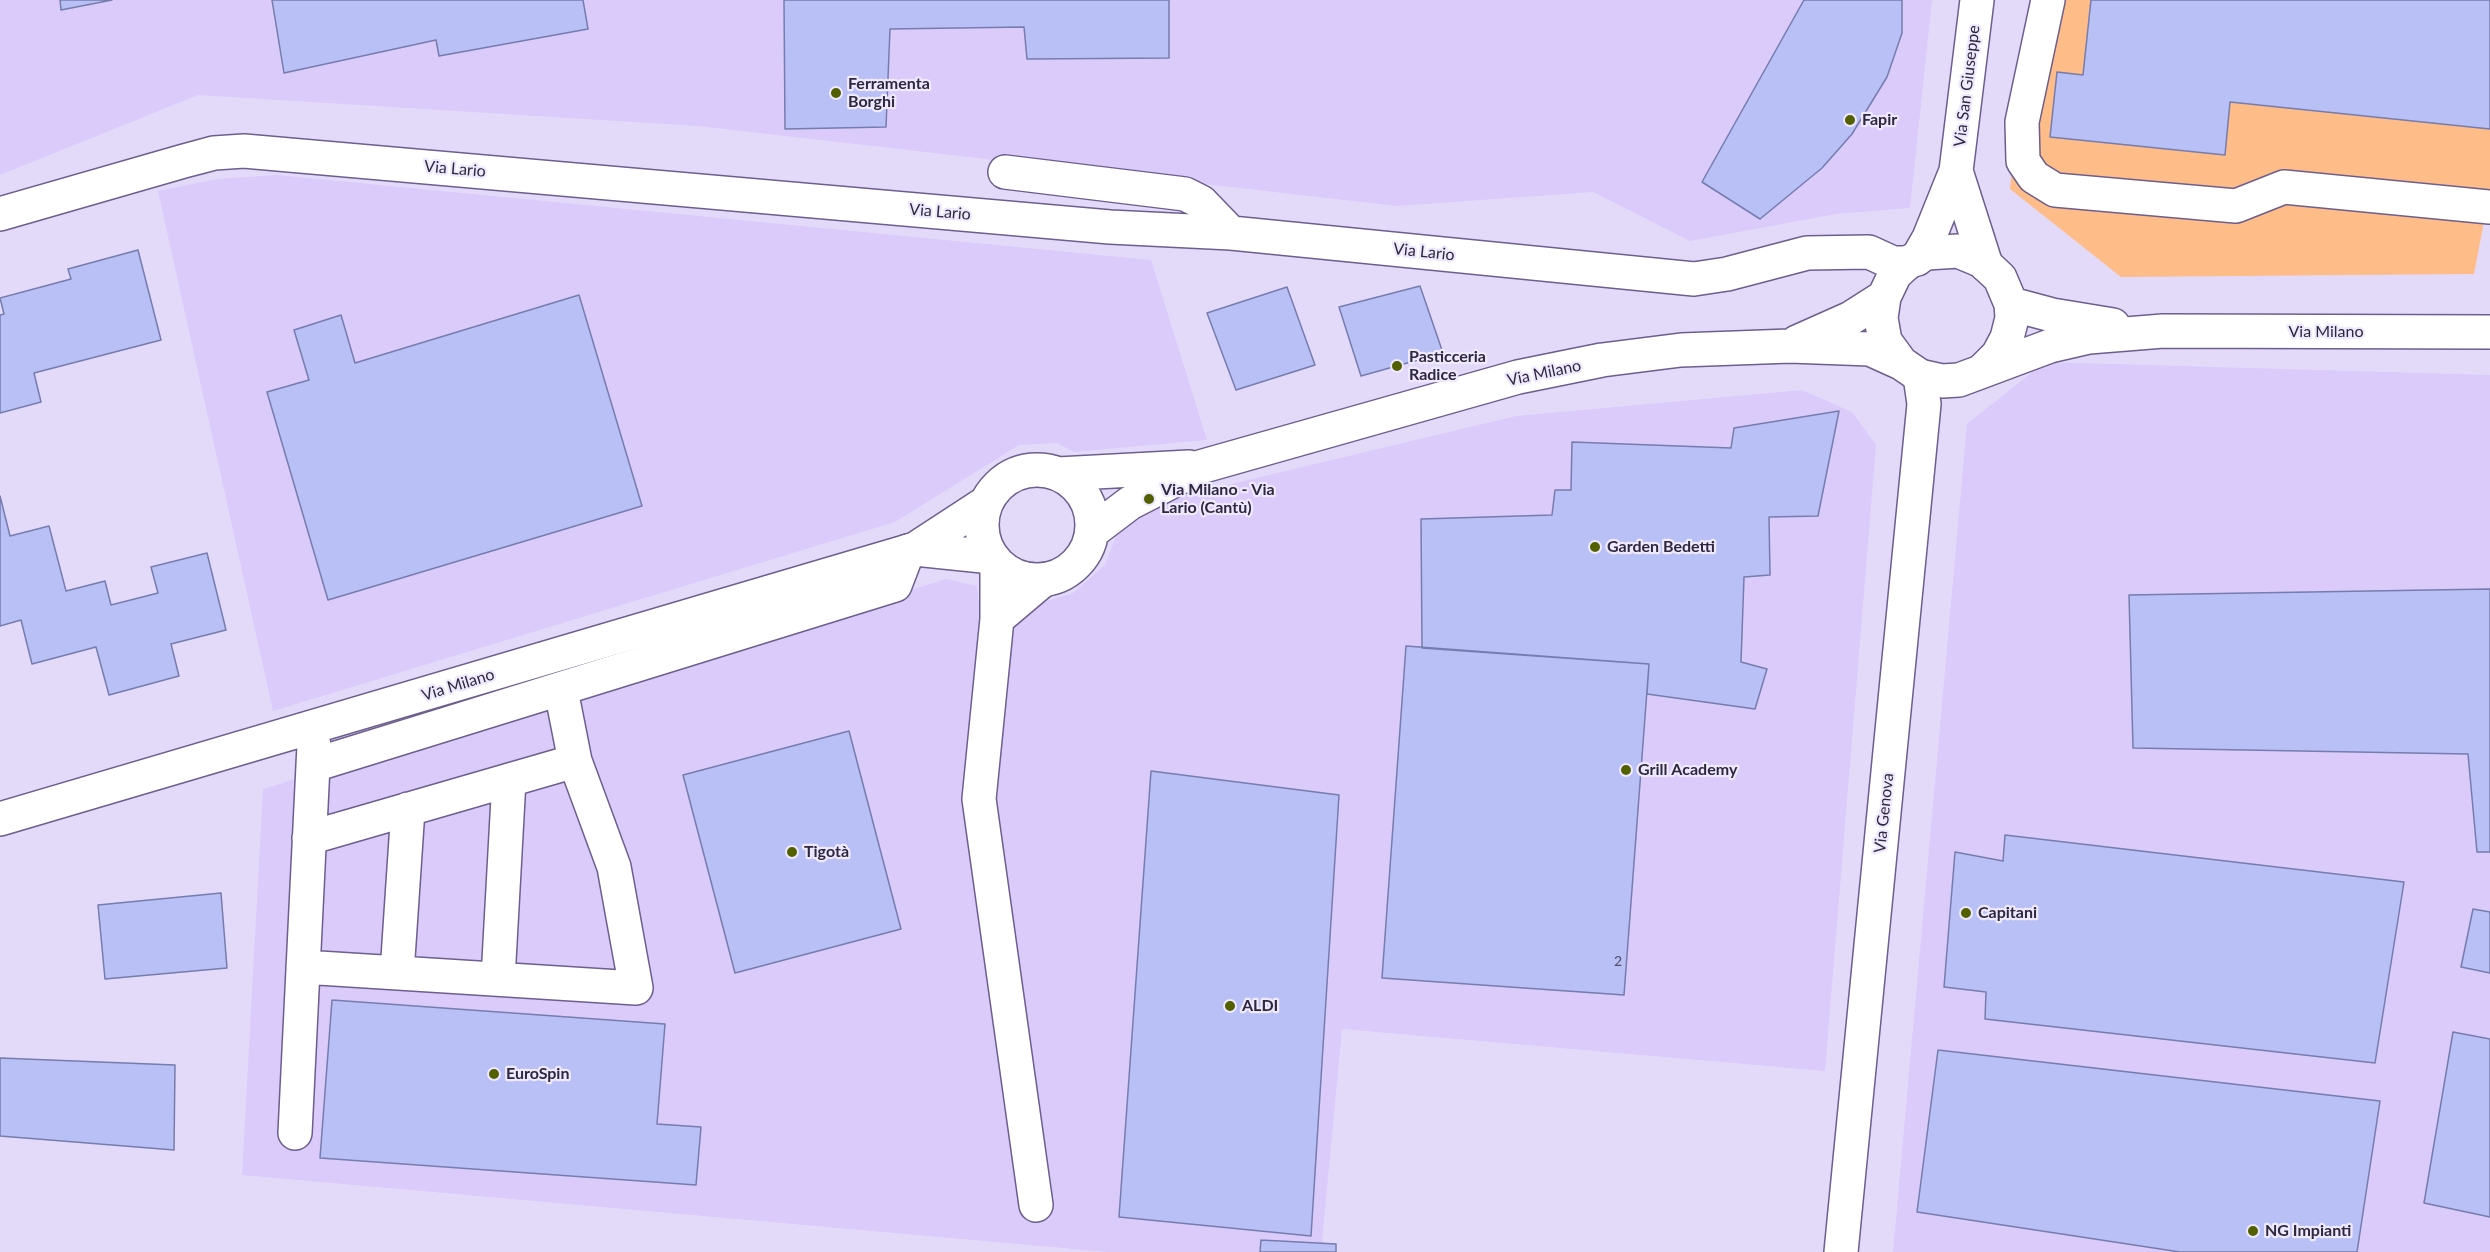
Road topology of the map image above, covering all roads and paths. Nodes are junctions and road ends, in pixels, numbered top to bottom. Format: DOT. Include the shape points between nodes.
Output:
graph roads {
  1 [pos="1977,0"];
  2 [pos="2048,0"];
  3 [pos="1956,171"];
  4 [pos="1005,172"];
  5 [pos="2490,207"];
  6 [pos="0,214"];
  7 [pos="1231,233"];
  8 [pos="1986,265"];
  9 [pos="1896,272"];
  10 [pos="2011,304"];
  11 [pos="2163,331"];
  12 [pos="2490,333"];
  13 [pos="1790,346"];
  14 [pos="1984,369"];
  15 [pos="1922,381"];
  16 [pos="1200,467"];
  17 [pos="1059,474"];
  18 [pos="987,502"];
  19 [pos="1093,531"];
  20 [pos="911,550"];
  21 [pos="994,560"];
  22 [pos="1042,581"];
  23 [pos="997,619"];
  24 [pos="561,690"];
  25 [pos="315,728"];
  26 [pos="575,761"];
  27 [pos="314,765"];
  28 [pos="509,780"];
  29 [pos="408,809"];
  30 [pos="0,819"];
  31 [pos="310,835"];
  32 [pos="303,967"];
  33 [pos="397,973"];
  34 [pos="498,979"];
  35 [pos="295,1133"];
  36 [pos="1036,1205"];
  37 [pos="1841,1252"];
  1 -- 3 [label="street, Via San Giuseppe"];
  2 -- 5 [label="street" via="2022,122 2023,161 2034,177 2055,190 2236,206 2284,187"];
  3 -- 8 [label="street, Via San Giuseppe"];
  3 -- 9 [label="street, Via San Giuseppe" via="1929,238"];
  4 -- 7 [label="street" via="1185,194 1201,201"];
  6 -- 7 [label="street, Via Lario" via="204,156 244,151 1110,227"];
  7 -- 9 [label="street, Via Lario" via="1694,279 1807,253 1869,252"];
  8 -- 9 [label="street" via="1958,251 1927,253"];
  8 -- 10 [label="street" via="2000,278"];
  9 -- 13 [label="street, Via Milano" via="1851,318"];
  9 -- 15 [label="street" via="1881,318 1885,341"];
  10 -- 11 [label="street, Via Milano" via="2076,320"];
  10 -- 14 [label="street" via="2007,338"];
  11 -- 12 [label="street, Via Milano"];
  11 -- 14 [label="street, Via Milano" via="2089,337"];
  13 -- 15 [label="street, Via Milano" via="1870,349"];
  13 -- 16 [label="street, Via Milano" via="1681,350 1602,360 1518,377"];
  14 -- 15 [label="street" via="1959,380"];
  15 -- 37 [label="street, Via Genova"];
  16 -- 17 [label="street, Via Milano"];
  16 -- 19 [label="street, Via Milano" via="1130,503"];
  17 -- 18 [label="street" via="1025,471 1010,477"];
  17 -- 19 [label="street" via="1085,496 1092,513"];
  18 -- 20 [label="street, Via Milano"];
  18 -- 21 [label="street" via="984,539"];
  19 -- 22 [label="street" via="1076,565 1060,576"];
  20 -- 21 [label="street, Via Milano"];
  20 -- 24 [label="street" via="895,585"];
  20 -- 25 [label="street, Via Milano"];
  21 -- 22 [label="street" via="1010,574"];
  21 -- 23 [label="street"];
  22 -- 23 [label="street"];
  23 -- 36 [label="street" via="979,799"];
  24 -- 26 [label="street"];
  24 -- 27 [label="street"];
  25 -- 27 [label="street"];
  25 -- 30 [label="street, Via Milano"];
  26 -- 28 [label="street"];
  26 -- 34 [label="street" via="614,867 636,988"];
  27 -- 31 [label="street"];
  28 -- 29 [label="street"];
  28 -- 34 [label="street"];
  29 -- 31 [label="street"];
  29 -- 33 [label="street"];
  31 -- 32 [label="street"];
  32 -- 33 [label="street"];
  32 -- 35 [label="street"];
  33 -- 34 [label="street"];
}
